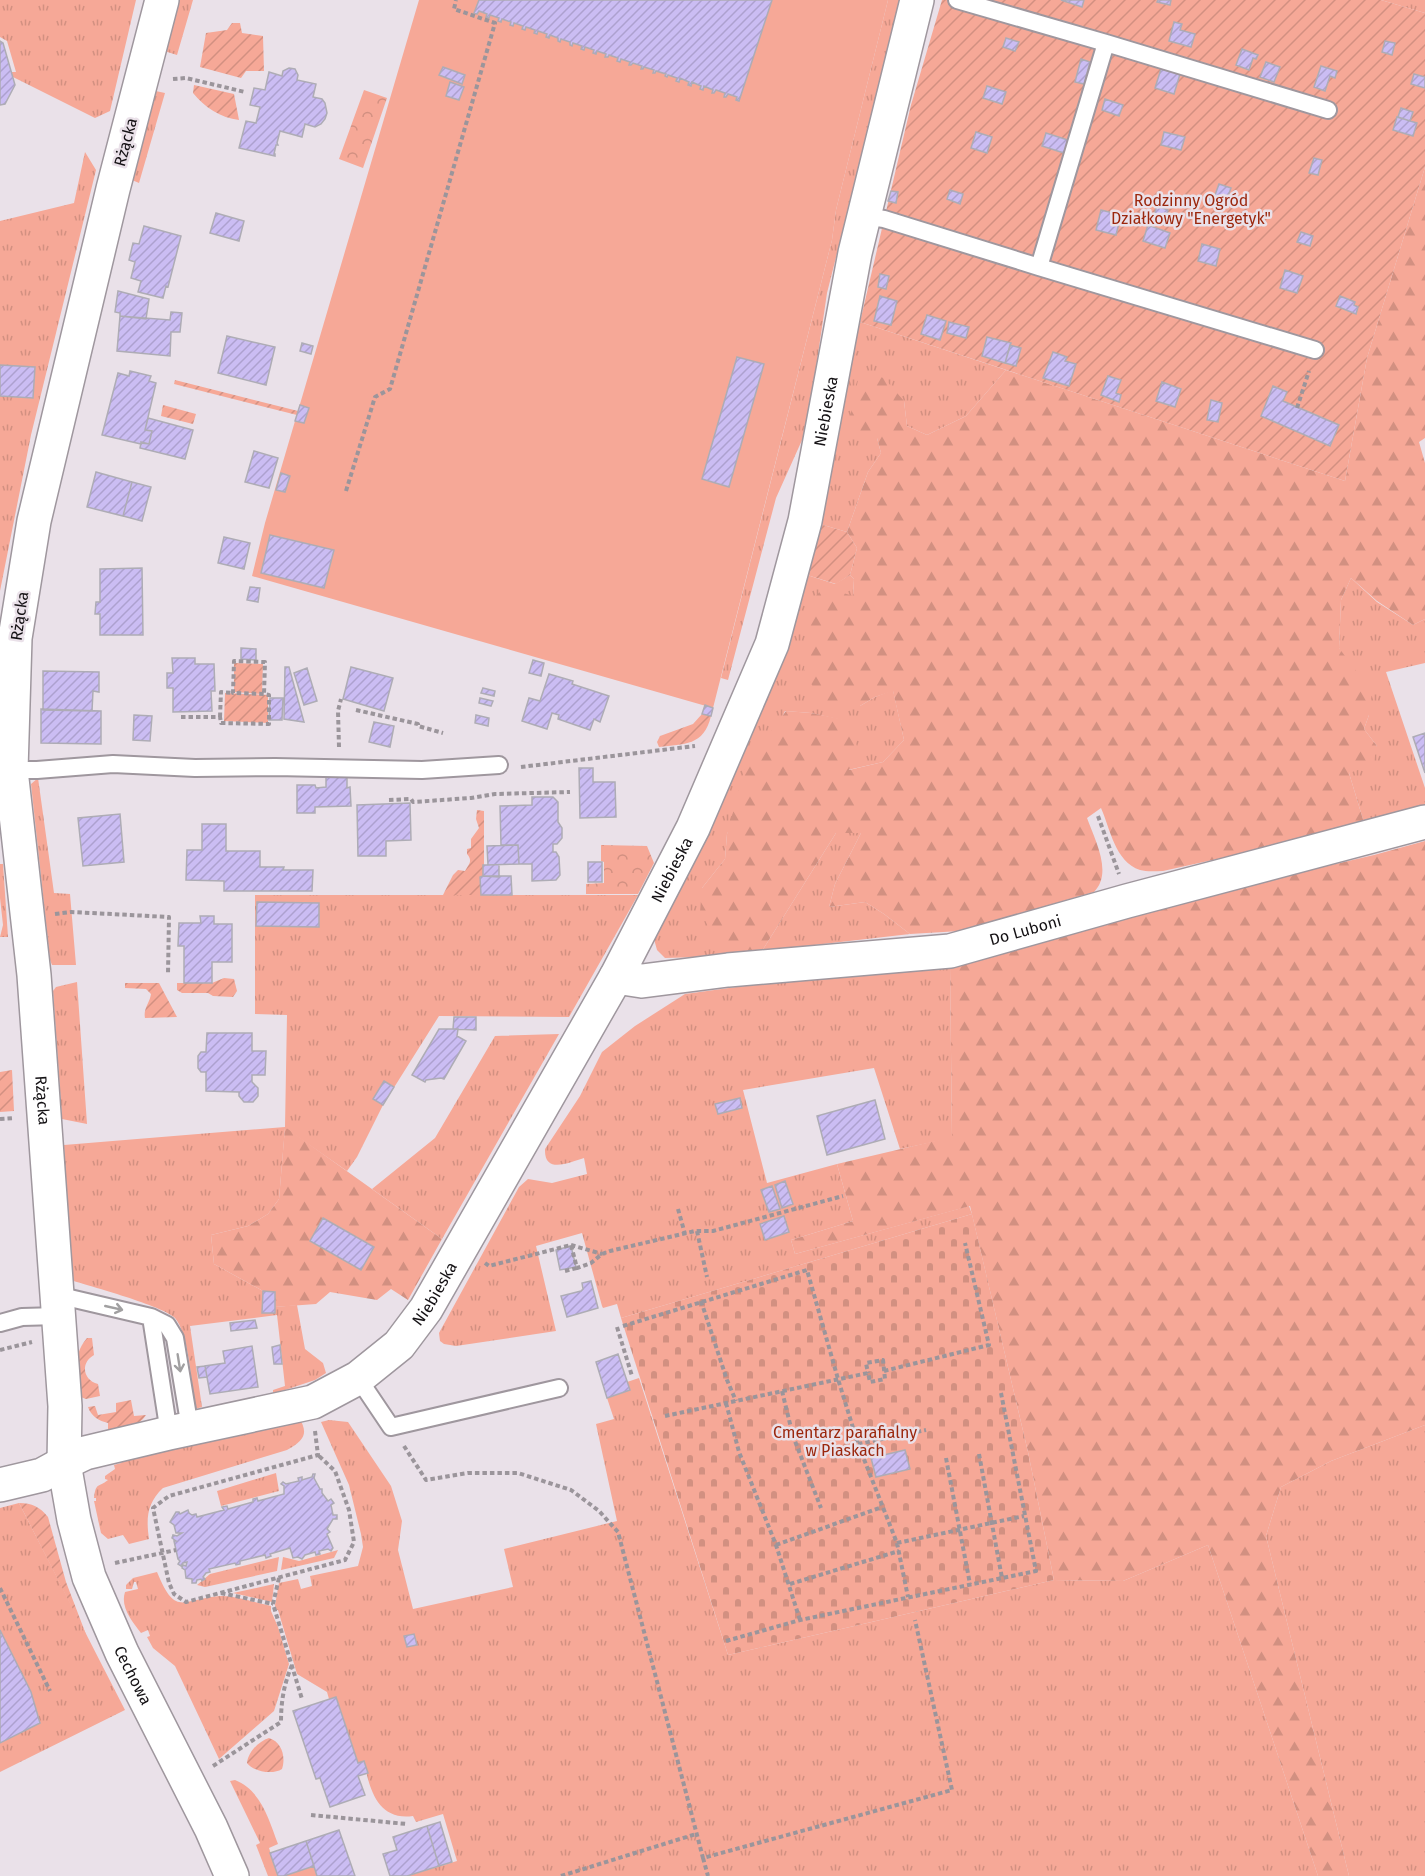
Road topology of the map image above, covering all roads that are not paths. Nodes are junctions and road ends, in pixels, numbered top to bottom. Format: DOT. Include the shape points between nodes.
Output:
graph roads {
  1 [pos="162,0"];
  2 [pos="917,0"];
  3 [pos="957,0"];
  4 [pos="1106,43"];
  5 [pos="1328,110"];
  6 [pos="864,216"];
  7 [pos="1039,267"];
  8 [pos="1315,350"];
  9 [pos="499,765"];
  10 [pos="6,768"];
  11 [pos="1425,822"];
  12 [pos="616,977"];
  13 [pos="52,1317"];
  14 [pos="0,1323"];
  15 [pos="358,1378"];
  16 [pos="559,1389"];
  17 [pos="179,1430"];
  18 [pos="64,1463"];
  19 [pos="0,1485"];
  20 [pos="232,1876"];
  1 -- 10 [label="street, Rżącka" via="34,521 15,638"];
  2 -- 6 [label="street, Niebieska"];
  3 -- 4 [label="lane"];
  4 -- 5 [label="lane"];
  4 -- 7 [label="lane"];
  6 -- 7 [label="lane"];
  6 -- 12 [label="street, Niebieska" via="805,521 772,644 693,828"];
  7 -- 8 [label="lane"];
  9 -- 10 [label="lane" via="422,770 113,764 37,771"];
  10 -- 13 [label="street, Rżącka" via="34,975"];
  11 -- 12 [label="street, Do Luboni" via="950,951 642,981"];
  12 -- 15 [label="street, Niebieska" via="426,1309 399,1345"];
  13 -- 14 [label="lane" via="22,1317"];
  13 -- 17 [label="lane, one-way" via="151,1317"];
  13 -- 18 [label="street, Rżącka" via="65,1406"];
  15 -- 16 [label="lane" via="391,1426"];
  15 -- 17 [label="street, Niebieska" via="313,1402"];
  17 -- 18 [label="street, Niebieska" via="85,1453"];
  18 -- 19 [label="street, Niebieska" via="42,1475"];
  18 -- 20 [label="street, Cechowa" via="89,1577 122,1653 212,1828"];
}
